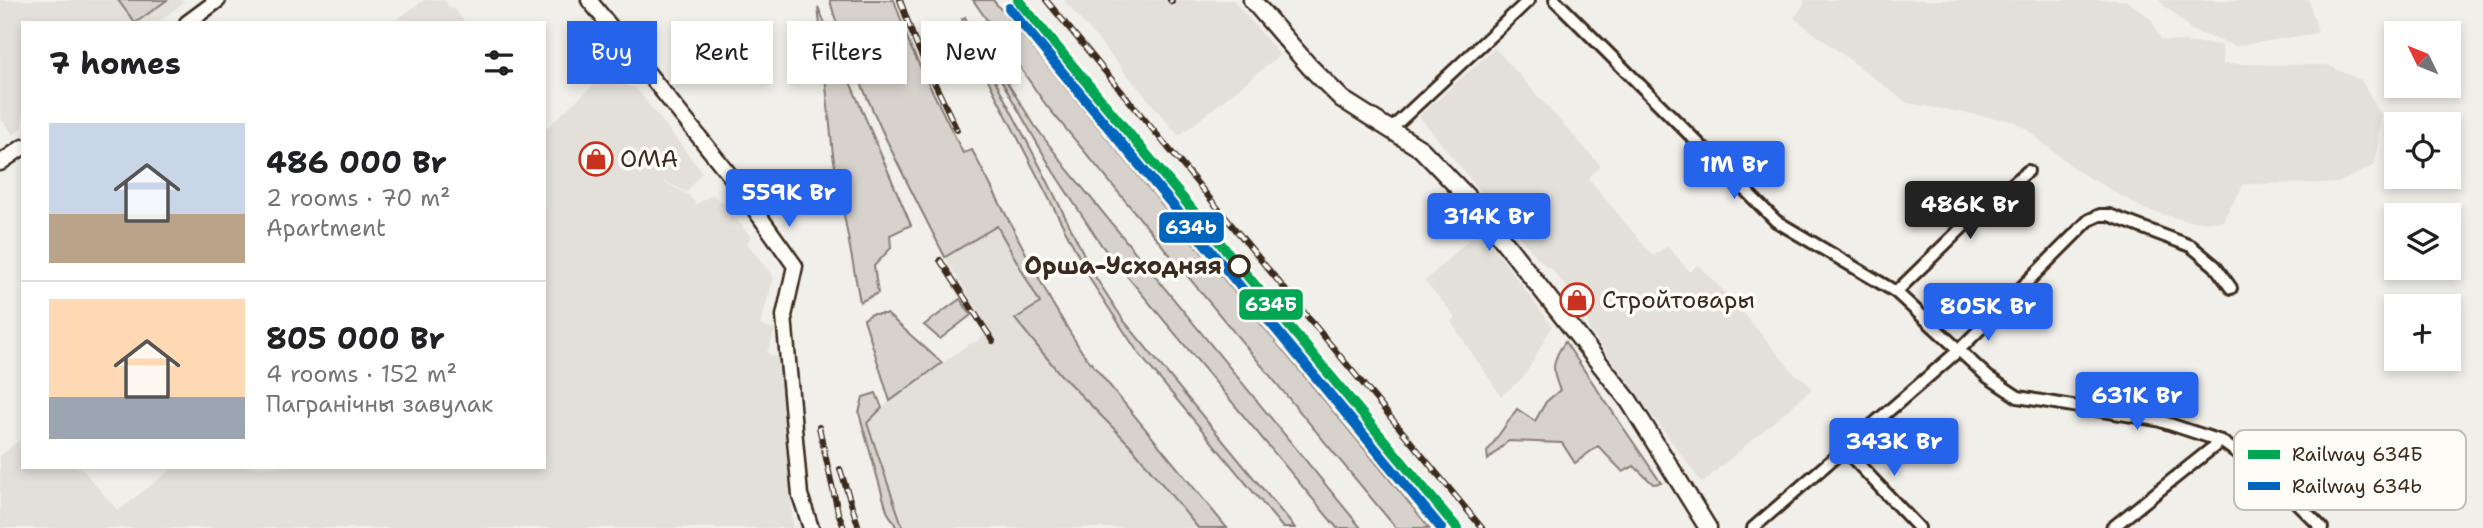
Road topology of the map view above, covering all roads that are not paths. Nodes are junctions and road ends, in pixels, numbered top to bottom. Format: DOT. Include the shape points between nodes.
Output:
graph roads {
  1 [pos="218,0"];
  2 [pos="590,0"];
  3 [pos="1252,0"];
  4 [pos="1529,0"];
  5 [pos="1555,0"];
  6 [pos="190,21"];
  7 [pos="1391,129"];
  8 [pos="21,149"];
  9 [pos="0,163"];
  10 [pos="2028,171"];
  11 [pos="2231,288"];
  12 [pos="1896,292"];
  13 [pos="1958,351"];
  14 [pos="2221,441"];
  15 [pos="1845,450"];
  16 [pos="2234,451"];
  17 [pos="2304,510"];
  18 [pos="811,528"];
  19 [pos="1708,528"];
  20 [pos="1753,528"];
  21 [pos="1919,528"];
  22 [pos="2112,528"];
  23 [pos="2322,528"];
  1 -- 6 [label="street"];
  2 -- 18 [label="street" via="733,179 794,266 784,316 800,495"];
  3 -- 7 [label="main road" via="1342,99"];
  4 -- 7 [label="street"];
  5 -- 12 [label="street" via="1776,221"];
  7 -- 19 [label="main road" via="1429,156 1476,206 1574,329 1629,401"];
  8 -- 9 [label="street"];
  10 -- 12 [label="street"];
  11 -- 13 [label="street" via="2215,266 2191,246 2100,215"];
  12 -- 13 [label="street"];
  13 -- 14 [label="street" via="2018,397 2157,420"];
  13 -- 15 [label="street"];
  14 -- 16 [label="street"];
  14 -- 22 [label="street"];
  15 -- 20 [label="street"];
  15 -- 21 [label="street"];
  17 -- 23 [label="street"];
}
